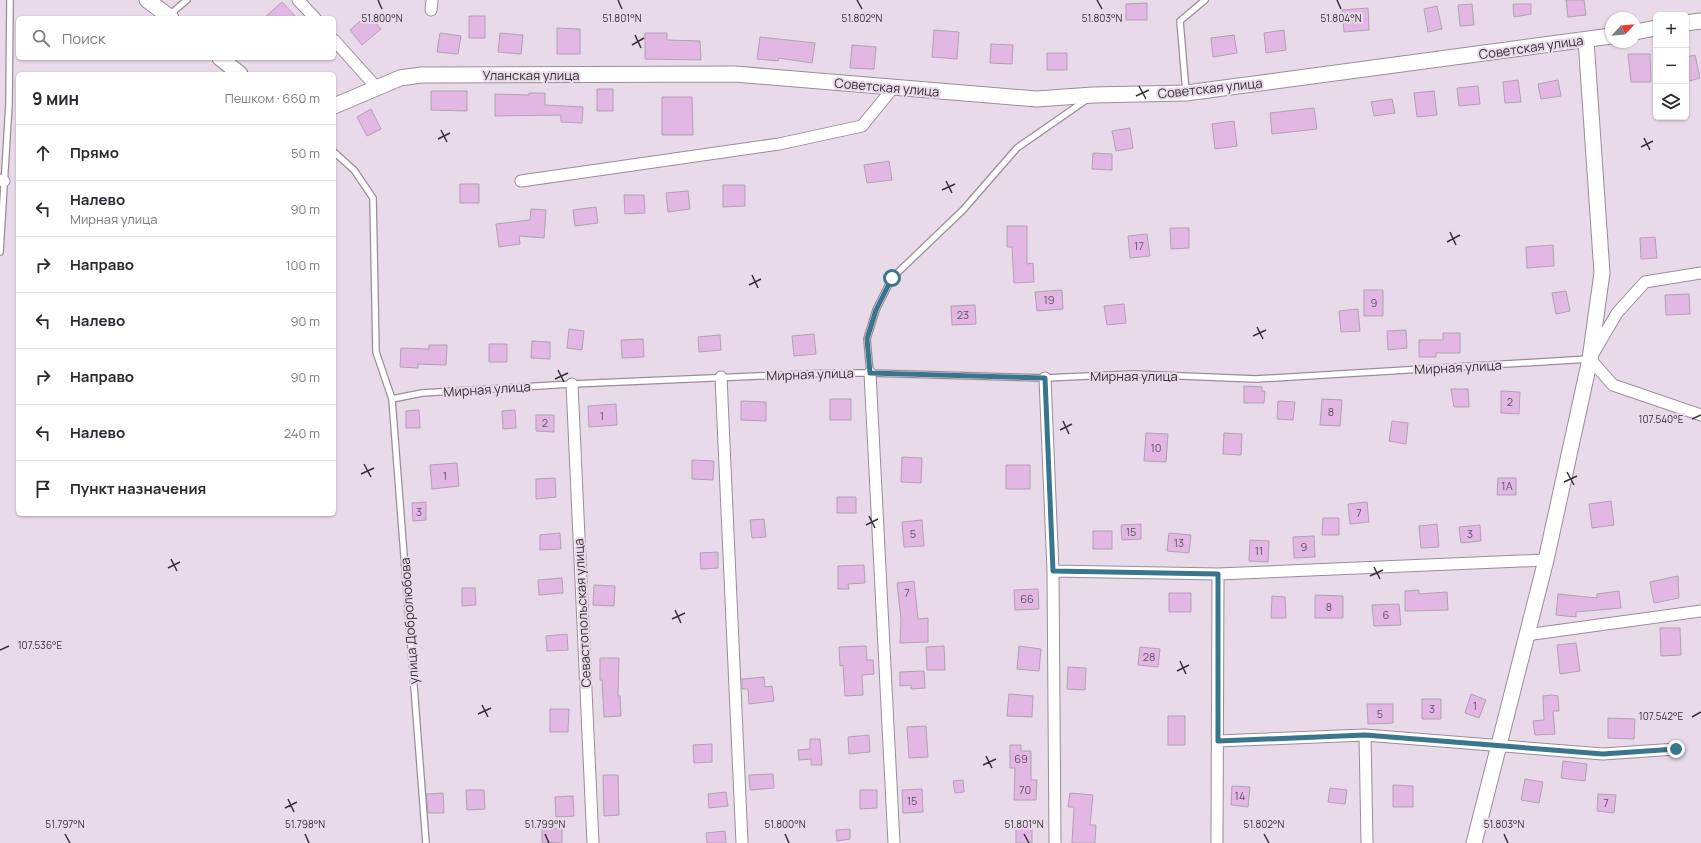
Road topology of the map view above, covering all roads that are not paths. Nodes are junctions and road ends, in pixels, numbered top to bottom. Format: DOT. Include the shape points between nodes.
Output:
graph roads {
  1 [pos="10,0"];
  2 [pos="147,0"];
  3 [pos="187,0"];
  4 [pos="298,0"];
  5 [pos="1205,0"];
  6 [pos="168,16"];
  7 [pos="170,16"];
  8 [pos="312,16"];
  9 [pos="1701,21"];
  10 [pos="1689,23"];
  11 [pos="1653,29"];
  12 [pos="1641,31"];
  13 [pos="1605,37"];
  14 [pos="1586,40"];
  15 [pos="336,42"];
  16 [pos="222,60"];
  17 [pos="238,72"];
  18 [pos="734,74"];
  19 [pos="377,88"];
  20 [pos="893,88"];
  21 [pos="1186,94"];
  22 [pos="1093,95"];
  23 [pos="336,105"];
  24 [pos="336,154"];
  25 [pos="2,180"];
  26 [pos="521,181"];
  27 [pos="0,252"];
  28 [pos="1701,273"];
  29 [pos="1590,359"];
  30 [pos="870,373"];
  31 [pos="721,378"];
  32 [pos="1045,378"];
  33 [pos="572,384"];
  34 [pos="392,399"];
  35 [pos="1701,415"];
  36 [pos="1546,560"];
  37 [pos="1053,571"];
  38 [pos="1218,574"];
  39 [pos="1701,611"];
  40 [pos="1526,635"];
  41 [pos="1365,735"];
  42 [pos="1218,741"];
  43 [pos="1500,745"];
  44 [pos="1676,749"];
  45 [pos="426,843"];
  46 [pos="593,843"];
  47 [pos="742,843"];
  48 [pos="894,843"];
  49 [pos="1056,843"];
  50 [pos="1217,843"];
  51 [pos="1367,843"];
  52 [pos="1474,843"];
  1 -- 25 [label="lane" via="9,104"];
  2 -- 6 [label="street"];
  3 -- 7 [label="lane"];
  4 -- 8 [label="street"];
  5 -- 21 [label="lane" via="1180,21"];
  9 -- 10 [label="street"];
  11 -- 12 [label="street"];
  13 -- 14 [label="street, Советская улица"];
  14 -- 21 [label="street, Советская улица"];
  14 -- 29 [label="street" via="1602,273"];
  15 -- 19 [label="street"];
  16 -- 17 [label="street"];
  18 -- 19 [label="street, Уланская улица" via="421,75 400,78"];
  18 -- 20 [label="street, Советская улица"];
  19 -- 23 [label="street, Уланская улица"];
  20 -- 22 [label="street, Советская улица" via="1037,99"];
  20 -- 26 [label="street" via="862,126 779,144"];
  21 -- 22 [label="street, Советская улица"];
  22 -- 30 [label="lane" via="1017,148 963,210 892,278 876,310 867,339"];
  24 -- 34 [label="lane" via="354,170 373,198 376,352"];
  25 -- 27 [label="lane"];
  28 -- 29 [label="street" via="1645,282 1617,313"];
  29 -- 32 [label="lane, Мирная улица" via="1256,378 1133,374"];
  29 -- 35 [label="street" via="1613,385"];
  29 -- 36 [label="street"];
  30 -- 31 [label="lane, Мирная улица"];
  30 -- 32 [label="lane, Мирная улица"];
  30 -- 48 [label="street"];
  31 -- 33 [label="lane, Мирная улица"];
  31 -- 47 [label="street"];
  32 -- 37 [label="street"];
  33 -- 34 [label="lane, Мирная улица" via="422,393"];
  33 -- 46 [label="street, Севастопольская улица"];
  34 -- 45 [label="lane, улица Добролюбова"];
  36 -- 38 [label="street"];
  36 -- 40 [label="street"];
  37 -- 38 [label="street"];
  37 -- 49 [label="street"];
  38 -- 42 [label="street"];
  39 -- 40 [label="street"];
  40 -- 43 [label="street"];
  41 -- 42 [label="street"];
  41 -- 43 [label="street"];
  41 -- 51 [label="street"];
  42 -- 50 [label="street"];
  43 -- 44 [label="street" via="1603,754"];
  43 -- 52 [label="street"];
}
